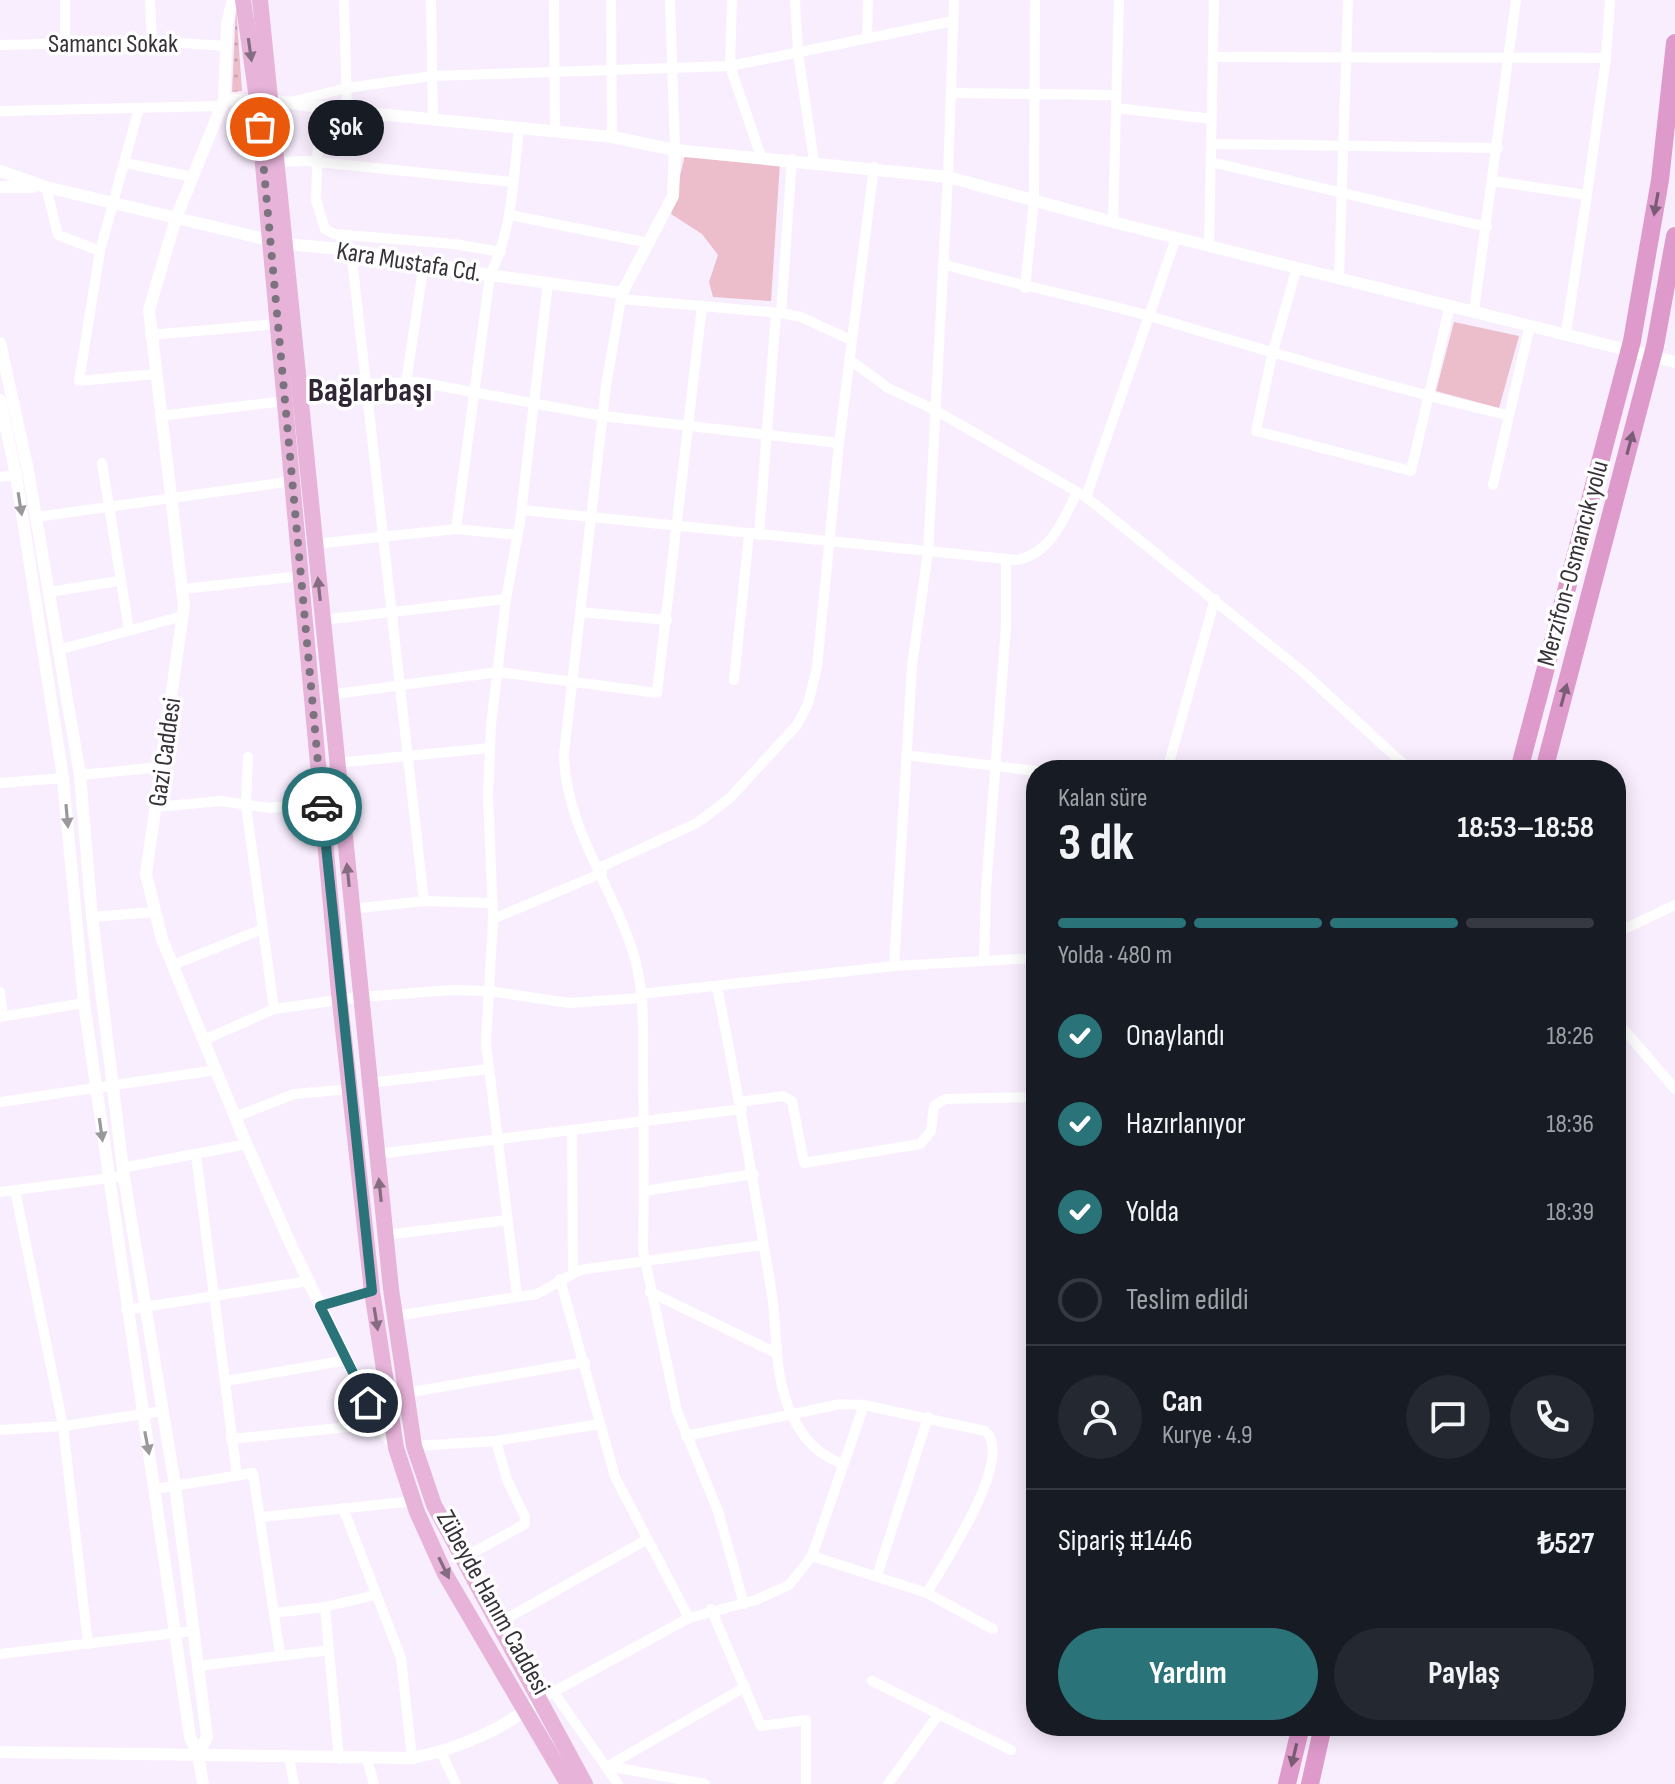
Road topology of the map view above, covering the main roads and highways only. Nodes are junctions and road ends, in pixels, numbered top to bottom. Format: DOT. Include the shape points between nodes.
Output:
graph roads {
  1 [pos="243,0"];
  2 [pos="260,0"];
  3 [pos="1675,43"];
  4 [pos="264,100"];
  5 [pos="1675,236"];
  6 [pos="278,242"];
  7 [pos="292,398"];
  8 [pos="1522,760"];
  9 [pos="1547,760"];
  10 [pos="533,1705"];
  11 [pos="1299,1736"];
  12 [pos="1321,1736"];
  13 [pos="568,1784"];
  14 [pos="585,1784"];
  15 [pos="1287,1784"];
  16 [pos="1310,1784"];
  1 -- 4 [label="main road, one-way"];
  2 -- 4 [label="main road"];
  3 -- 8 [label="highway, Merzifon-Osmancık yolu, one-way" via="1660,180 1632,341"];
  4 -- 6 [label="main road, Zübeyde Hanım Caddesi"];
  4 -- 6 [label="main road" via="276,162"];
  9 -- 5 [label="highway, Merzifon-Osmancık yolu, one-way" via="1650,368"];
  6 -- 7 [label="main road"];
  6 -- 7 [label="main road, Zübeyde Hanım Caddesi" via="278,324"];
  10 -- 7 [label="main road, one-way" via="434,1505 414,1446 385,1235 314,544"];
  7 -- 10 [label="main road, Zübeyde Hanım Caddesi, one-way" via="293,481 340,1002 372,1291 396,1448 445,1574"];
  10 -- 13 [label="main road, Zübeyde Hanım Caddesi"];
  10 -- 14 [label="main road"];
  11 -- 15 [label="highway, one-way"];
  12 -- 16 [label="highway"];
}
